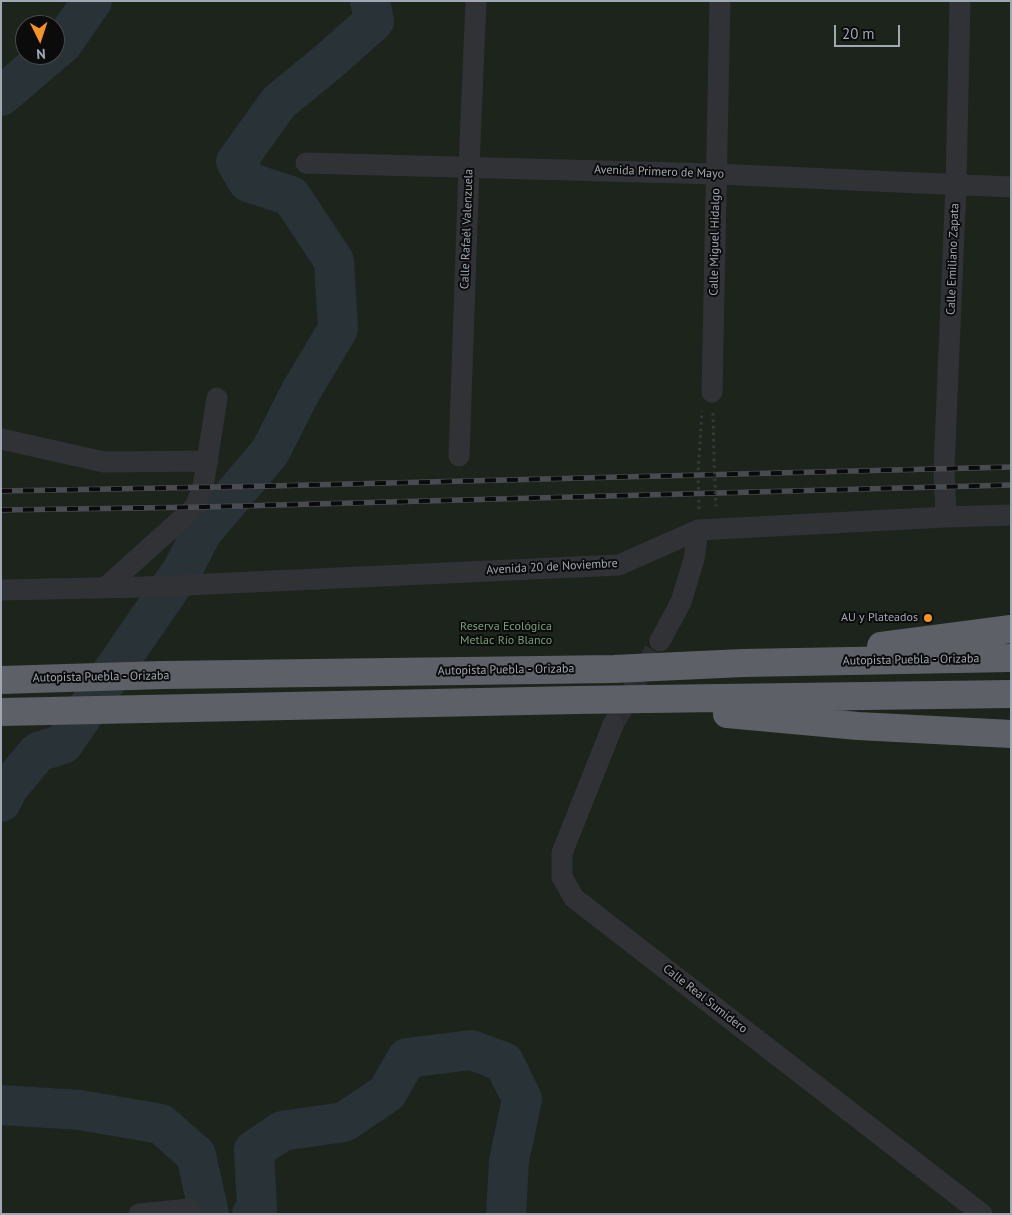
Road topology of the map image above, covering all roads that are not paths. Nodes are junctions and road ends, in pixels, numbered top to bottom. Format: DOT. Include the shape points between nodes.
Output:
graph roads {
  1 [pos="476,1"];
  2 [pos="720,1"];
  3 [pos="960,1"];
  4 [pos="306,163"];
  5 [pos="469,166"];
  6 [pos="716,174"];
  7 [pos="956,185"];
  8 [pos="1011,187"];
  9 [pos="712,392"];
  10 [pos="217,398"];
  11 [pos="1,439"];
  12 [pos="459,456"];
  13 [pos="208,461"];
  14 [pos="1011,515"];
  15 [pos="946,517"];
  16 [pos="698,530"];
  17 [pos="106,587"];
  18 [pos="1,590"];
  19 [pos="1011,629"];
  20 [pos="660,641"];
  21 [pos="1011,658"];
  22 [pos="743,663"];
  23 [pos="1,680"];
  24 [pos="1011,694"];
  25 [pos="576,700"];
  26 [pos="1,712"];
  27 [pos="613,725"];
  28 [pos="1011,734"];
  29 [pos="139,1214"];
  30 [pos="188,1214"];
  31 [pos="982,1214"];
  1 -- 5 [label="street, Calle Rafaél Valenzuela"];
  2 -- 6 [label="street, Calle Miguel Hidalgo"];
  3 -- 7 [label="street, Calle Emiliano Zapata"];
  4 -- 5 [label="street, Avenida Primero de Mayo"];
  5 -- 6 [label="street, Avenida Primero de Mayo"];
  5 -- 12 [label="street, Calle Rafaél Valenzuela"];
  6 -- 7 [label="street, Avenida Primero de Mayo"];
  6 -- 9 [label="street, Calle Miguel Hidalgo"];
  7 -- 8 [label="street, Avenida Primero de Mayo"];
  7 -- 15 [label="street, Calle Emiliano Zapata" via="944,468"];
  10 -- 13 [label="street"];
  11 -- 13 [label="street" via="104,462"];
  13 -- 17 [label="street" via="195,507"];
  14 -- 15 [label="street, Avenida 20 de Noviembre"];
  15 -- 16 [label="street, Avenida 20 de Noviembre"];
  16 -- 17 [label="street, Avenida 20 de Noviembre" via="619,565"];
  16 -- 20 [label="street" via="694,559 681,602"];
  17 -- 18 [label="street, Avenida 20 de Noviembre"];
  19 -- 22 [label="highway"];
  21 -- 22 [label="highway, Autopista Puebla - Orizaba"];
  22 -- 23 [label="highway, Autopista Puebla - Orizaba" via="614,669"];
  24 -- 25 [label="highway"];
  25 -- 26 [label="highway"];
  25 -- 28 [label="highway" via="858,726"];
  27 -- 31 [label="street, Calle Real Sumidero" via="562,853 562,877 574,898"];
  29 -- 30 [label="street" via="190,1209"];
}
